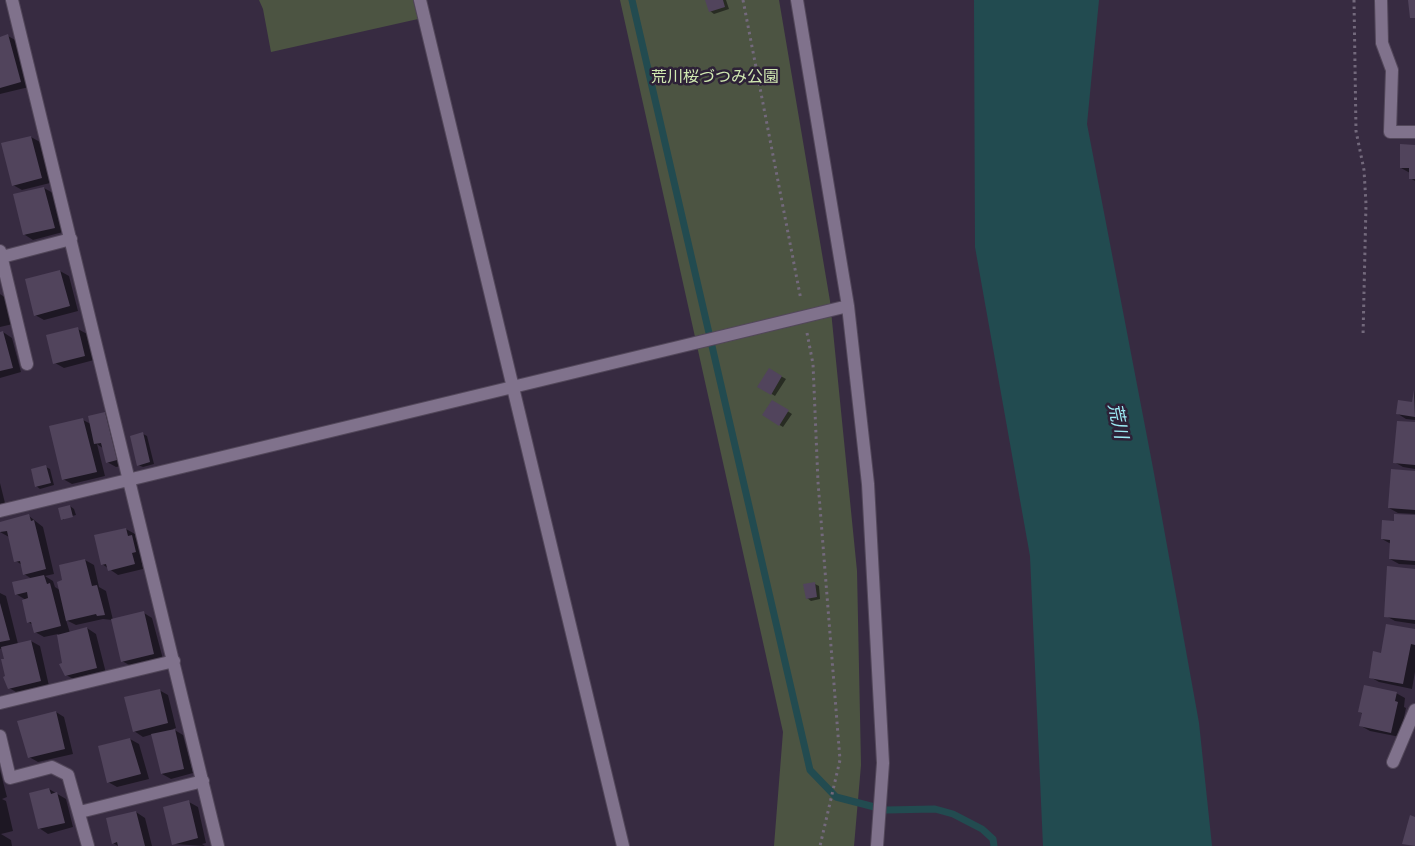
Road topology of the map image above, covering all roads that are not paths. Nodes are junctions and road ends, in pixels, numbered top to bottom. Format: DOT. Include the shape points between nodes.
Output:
graph roads {
  1 [pos="12,0"];
  2 [pos="420,0"];
  3 [pos="797,0"];
  4 [pos="1380,0"];
  5 [pos="1415,132"];
  6 [pos="71,240"];
  7 [pos="1,254"];
  8 [pos="848,306"];
  9 [pos="28,364"];
  10 [pos="514,386"];
  11 [pos="130,480"];
  12 [pos="0,512"];
  13 [pos="174,661"];
  14 [pos="0,703"];
  15 [pos="1415,710"];
  16 [pos="0,736"];
  17 [pos="1393,762"];
  18 [pos="203,781"];
  19 [pos="80,812"];
  20 [pos="88,846"];
  21 [pos="218,846"];
  22 [pos="623,846"];
  23 [pos="877,846"];
  1 -- 6 [label="street"];
  2 -- 10 [label="street"];
  3 -- 8 [label="street"];
  4 -- 5 [label="street" via="1382,43 1392,70 1390,132"];
  6 -- 7 [label="street"];
  6 -- 11 [label="street"];
  7 -- 9 [label="street"];
  8 -- 10 [label="street"];
  8 -- 23 [label="street" via="868,484 879,665 883,763"];
  10 -- 11 [label="street"];
  10 -- 22 [label="street"];
  11 -- 12 [label="street"];
  11 -- 13 [label="street"];
  13 -- 14 [label="street"];
  13 -- 18 [label="street"];
  15 -- 17 [label="street"];
  16 -- 19 [label="street" via="10,778 52,767 68,775"];
  18 -- 19 [label="street"];
  18 -- 21 [label="street"];
  19 -- 20 [label="street"];
}
